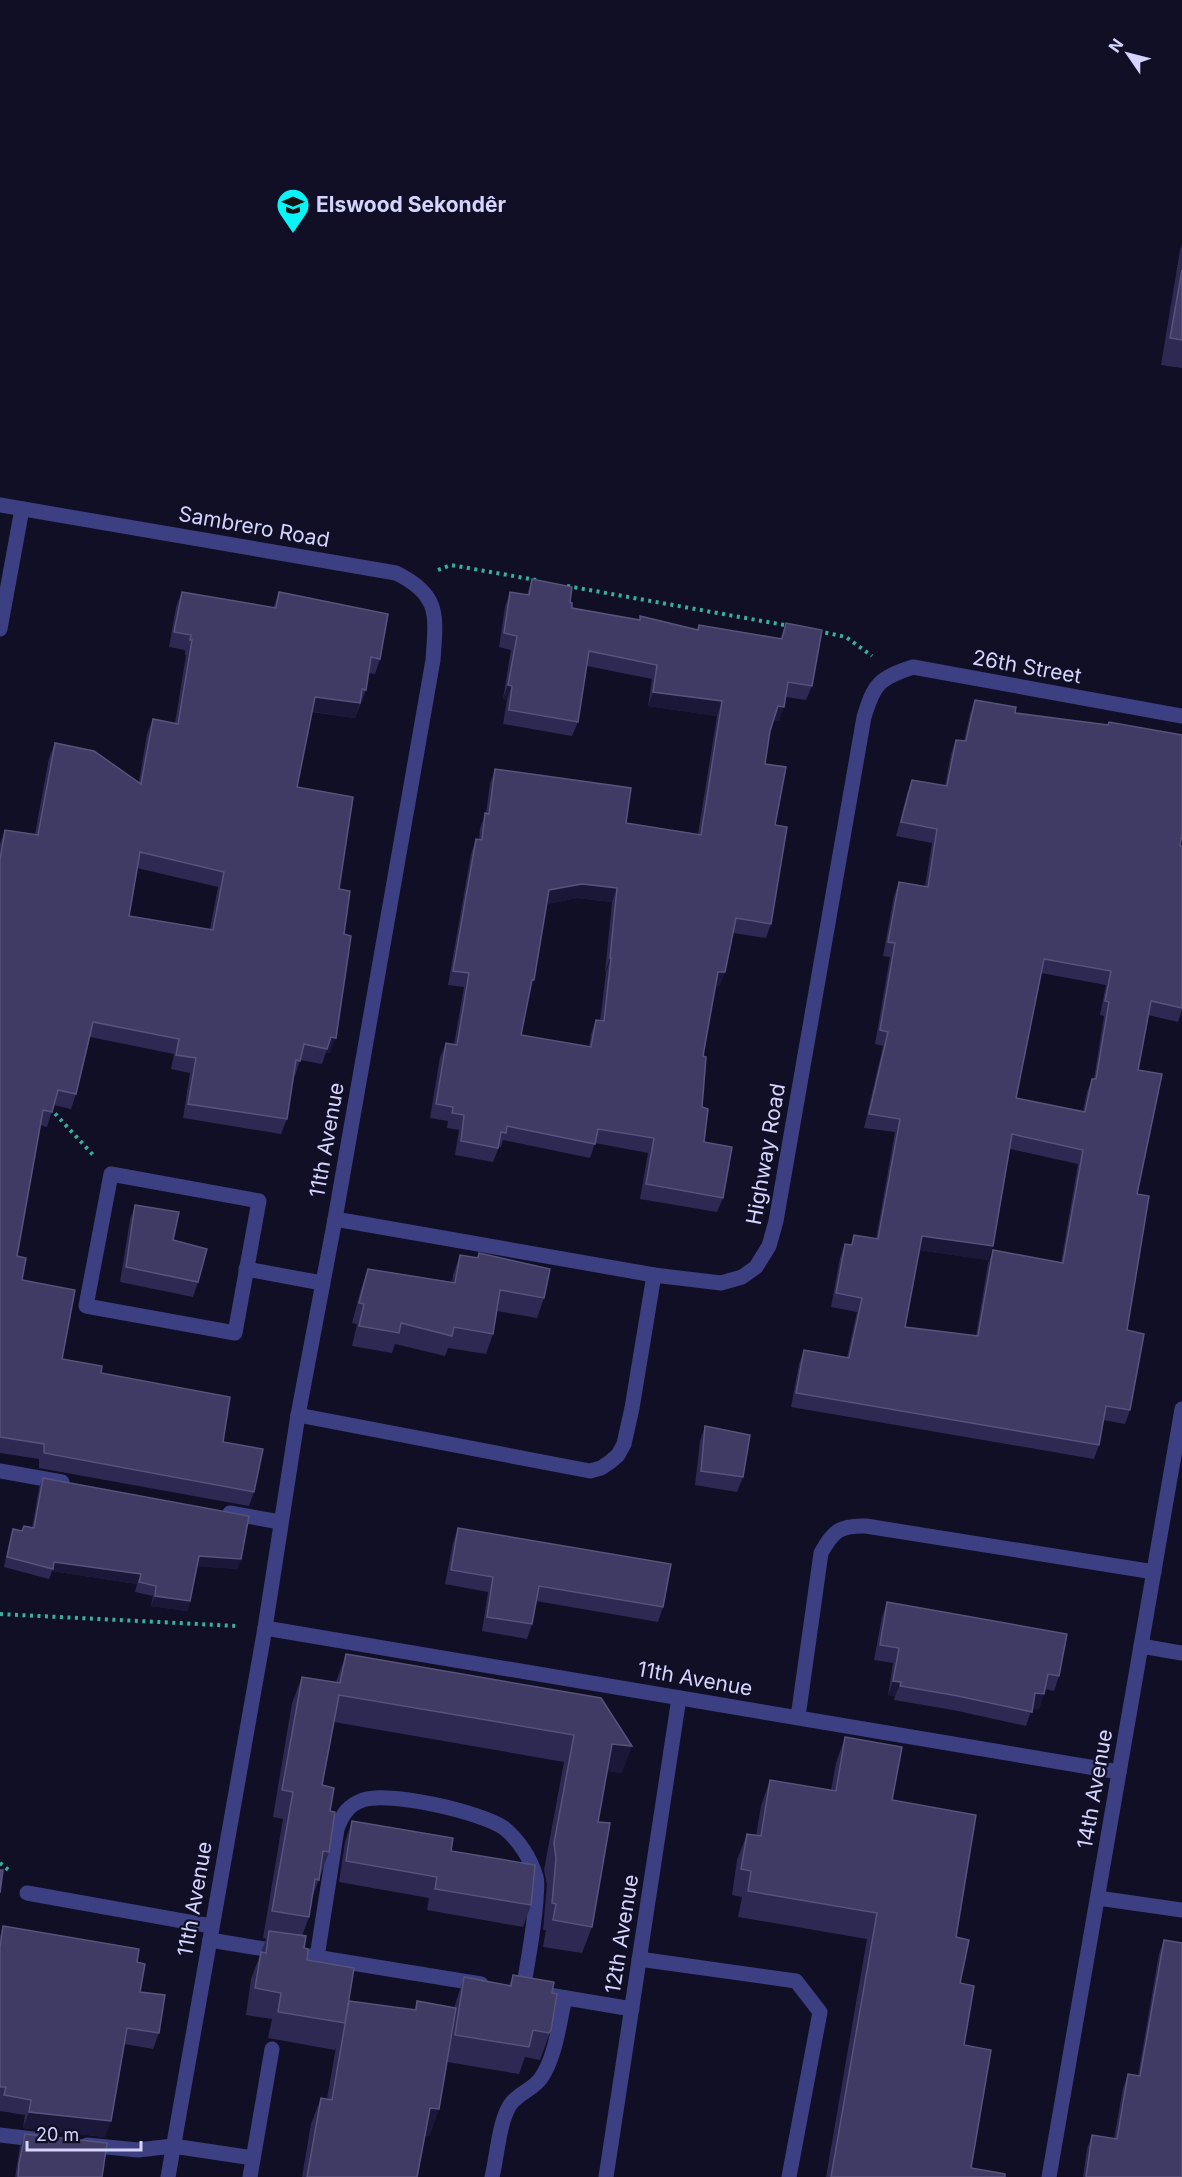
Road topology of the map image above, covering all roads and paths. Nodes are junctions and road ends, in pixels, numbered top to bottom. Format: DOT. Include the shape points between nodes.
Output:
graph roads {
  1 [pos="0,505"];
  2 [pos="22,509"];
  3 [pos="411,580"];
  4 [pos="544,582"];
  5 [pos="556,584"];
  6 [pos="800,628"];
  7 [pos="0,629"];
  8 [pos="812,630"];
  9 [pos="895,673"];
  10 [pos="1182,716"];
  11 [pos="45,1103"];
  12 [pos="101,1164"];
  13 [pos="335,1219"];
  14 [pos="246,1269"];
  15 [pos="654,1275"];
  16 [pos="322,1283"];
  17 [pos="298,1415"];
  18 [pos="1181,1418"];
  19 [pos="0,1471"];
  20 [pos="82,1486"];
  21 [pos="210,1510"];
  22 [pos="280,1522"];
  23 [pos="1155,1572"];
  24 [pos="0,1614"];
  25 [pos="265,1628"];
  26 [pos="1141,1646"];
  27 [pos="1182,1653"];
  28 [pos="679,1698"];
  29 [pos="798,1717"];
  30 [pos="1119,1772"];
  31 [pos="0,1863"];
  32 [pos="11,1872"];
  33 [pos="27,1893"];
  34 [pos="1098,1898"];
  35 [pos="1182,1910"];
  36 [pos="210,1933"];
  37 [pos="318,1957"];
  38 [pos="639,1959"];
  39 [pos="524,1990"];
  40 [pos="565,1998"];
  41 [pos="632,2009"];
  42 [pos="272,2049"];
  43 [pos="0,2135"];
  44 [pos="173,2146"];
  45 [pos="253,2157"];
  46 [pos="168,2177"];
  47 [pos="250,2177"];
  48 [pos="492,2177"];
  49 [pos="606,2177"];
  50 [pos="789,2177"];
  51 [pos="1049,2177"];
  1 -- 2 [label="street, Sambrero Road"];
  2 -- 3 [label="street, Sambrero Road" via="396,573"];
  2 -- 7 [label="street"];
  3 -- 4 [label="path" via="451,565"];
  3 -- 13 [label="street, 11th Avenue" via="424,591 436,618 433,660"];
  5 -- 6 [label="path"];
  8 -- 9 [label="path" via="846,636"];
  9 -- 10 [label="street, 26th Street" via="913,667"];
  9 -- 15 [label="street, Highway Road" via="872,692 864,717 770,1246 756,1268 721,1283"];
  11 -- 12 [label="path"];
  13 -- 15 [label="street, Highway Road"];
  13 -- 16 [label="street, 11th Avenue"];
  14 -- 14 [label="street" via="235,1333 86,1306 111,1174 259,1201"];
  14 -- 16 [label="street"];
  15 -- 17 [label="street" via="624,1444 618,1455 601,1468 590,1471"];
  16 -- 17 [label="street, 11th Avenue"];
  17 -- 22 [label="street, 11th Avenue"];
  18 -- 23 [label="street, 14th Avenue"];
  19 -- 20 [label="street"];
  21 -- 22 [label="street"];
  22 -- 25 [label="street, 11th Avenue"];
  23 -- 26 [label="street, 14th Avenue"];
  23 -- 29 [label="street" via="847,1526 831,1536 821,1553"];
  24 -- 25 [label="path"];
  25 -- 28 [label="street, 11th Avenue"];
  25 -- 36 [label="street, 11th Avenue"];
  26 -- 27 [label="street"];
  26 -- 30 [label="street, 14th Avenue"];
  28 -- 29 [label="street, 11th Avenue"];
  28 -- 38 [label="street, 12th Avenue"];
  29 -- 30 [label="street, 11th Avenue"];
  30 -- 34 [label="street, 14th Avenue"];
  31 -- 32 [label="path"];
  33 -- 36 [label="street"];
  34 -- 35 [label="street"];
  34 -- 51 [label="street, 14th Avenue"];
  36 -- 37 [label="street"];
  36 -- 44 [label="street, 11th Avenue"];
  37 -- 39 [label="street"];
  37 -- 39 [label="street" via="343,1814 365,1799 405,1799 502,1827 516,1839 530,1861 537,1880"];
  38 -- 41 [label="street, 12th Avenue"];
  38 -- 50 [label="street" via="796,1981 820,2012"];
  39 -- 40 [label="street"];
  40 -- 41 [label="street"];
  40 -- 48 [label="street" via="546,2069 536,2084 518,2096 507,2113"];
  41 -- 49 [label="street, 12th Avenue"];
  42 -- 45 [label="street"];
  43 -- 44 [label="street" via="138,2150"];
  44 -- 45 [label="street"];
  44 -- 46 [label="street, 11th Avenue"];
  45 -- 47 [label="street"];
}
